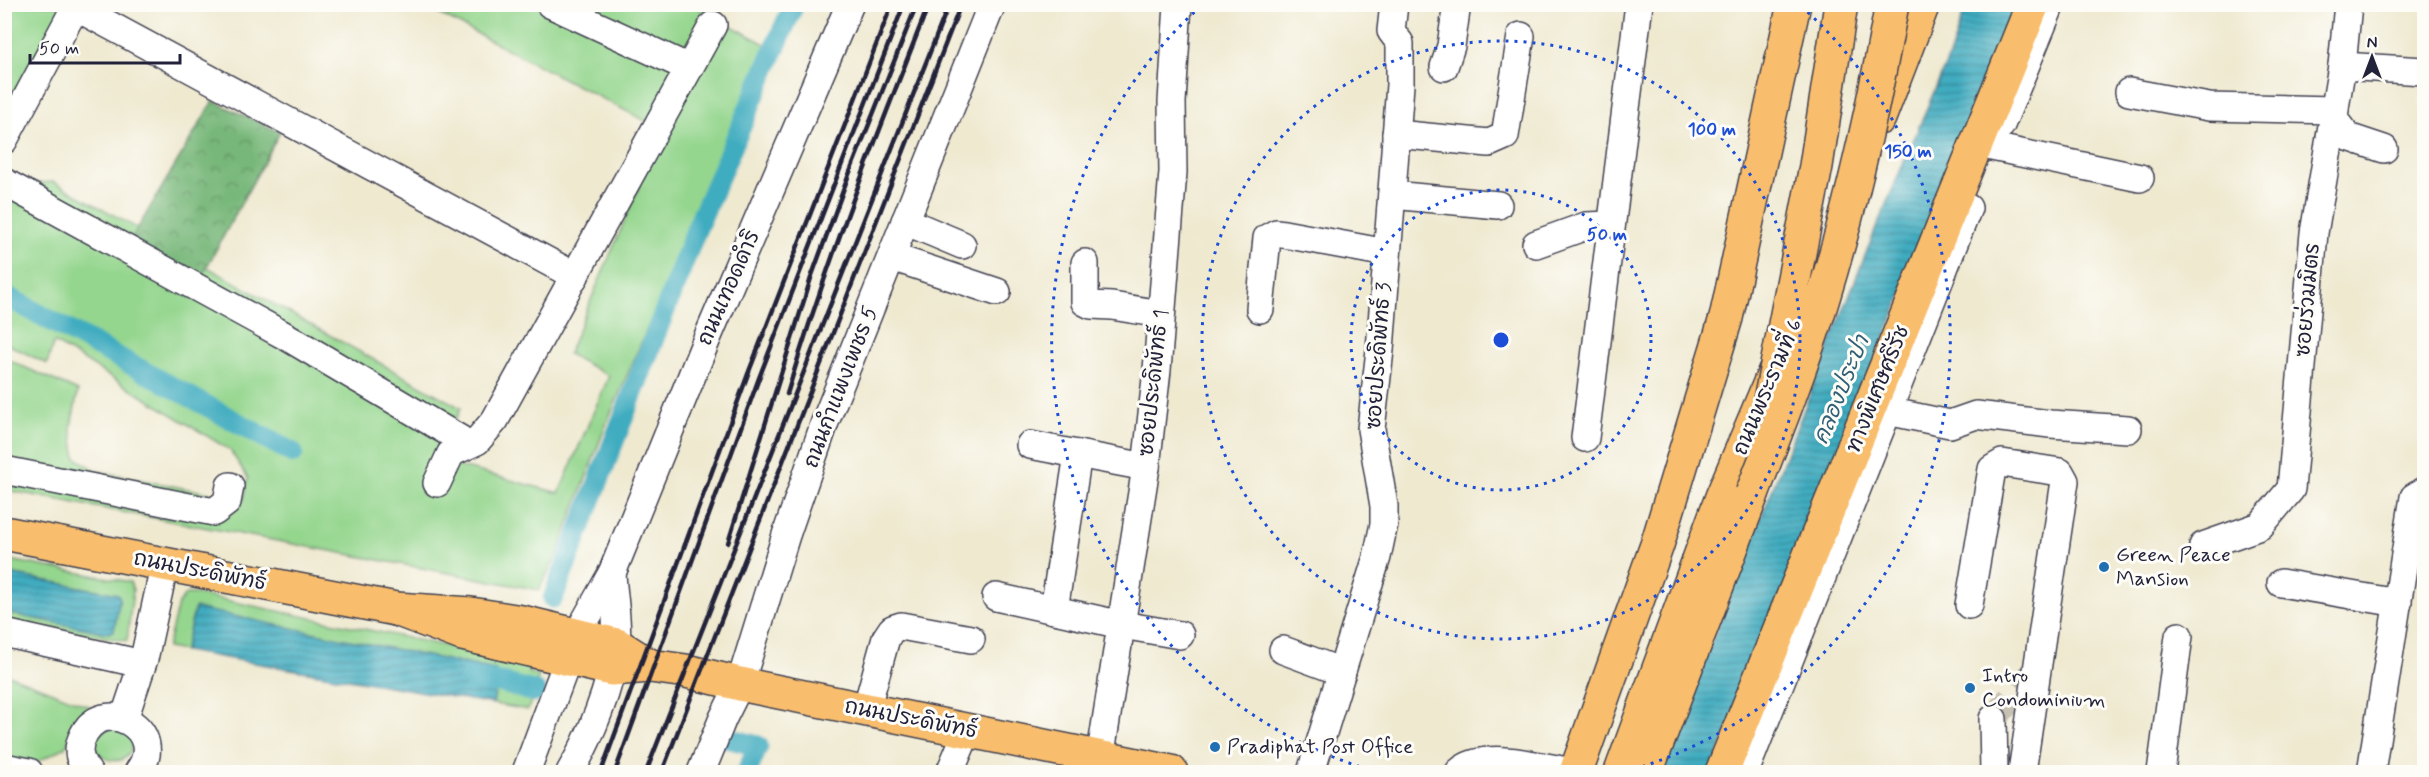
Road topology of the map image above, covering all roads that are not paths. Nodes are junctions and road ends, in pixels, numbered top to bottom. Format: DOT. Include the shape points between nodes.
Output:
graph roads {
  1 [pos="550,4"];
  2 [pos="850,4"];
  3 [pos="992,4"];
  4 [pos="1178,4"];
  5 [pos="1394,4"];
  6 [pos="1457,4"];
  7 [pos="1640,4"];
  8 [pos="1794,4"];
  9 [pos="1841,4"];
  10 [pos="1892,4"];
  11 [pos="1923,4"];
  12 [pos="2348,4"];
  13 [pos="76,6"];
  14 [pos="2038,7"];
  15 [pos="713,25"];
  16 [pos="1521,36"];
  17 [pos="2342,66"];
  18 [pos="1444,67"];
  19 [pos="689,68"];
  20 [pos="2424,71"];
  21 [pos="2129,92"];
  22 [pos="2334,114"];
  23 [pos="1396,134"];
  24 [pos="4,140"];
  25 [pos="1992,147"];
  26 [pos="2384,149"];
  27 [pos="2139,178"];
  28 [pos="4,182"];
  29 [pos="1392,195"];
  30 [pos="1498,205"];
  31 [pos="905,221"];
  32 [pos="1611,225"];
  33 [pos="1536,244"];
  34 [pos="962,245"];
  35 [pos="1387,253"];
  36 [pos="892,257"];
  37 [pos="1085,263"];
  38 [pos="574,276"];
  39 [pos="998,292"];
  40 [pos="1260,309"];
  41 [pos="1161,314"];
  42 [pos="1887,411"];
  43 [pos="2128,429"];
  44 [pos="1585,438"];
  45 [pos="460,439"];
  46 [pos="1030,446"];
  47 [pos="1078,454"];
  48 [pos="1146,467"];
  49 [pos="4,470"];
  50 [pos="437,483"];
  51 [pos="230,486"];
  52 [pos="2424,491"];
  53 [pos="1752,494"];
  54 [pos="4,533"];
  55 [pos="2203,546"];
  56 [pos="165,563"];
  57 [pos="612,573"];
  58 [pos="2281,583"];
  59 [pos="996,597"];
  60 [pos="2398,603"];
  61 [pos="1969,605"];
  62 [pos="1054,610"];
  63 [pos="1122,625"];
  64 [pos="4,633"];
  65 [pos="1180,635"];
  66 [pos="2179,636"];
  67 [pos="971,639"];
  68 [pos="573,646"];
  69 [pos="1283,650"];
  70 [pos="614,657"];
  71 [pos="142,664"];
  72 [pos="1342,672"];
  73 [pos="740,684"];
  74 [pos="866,710"];
  75 [pos="124,719"];
  76 [pos="1993,719"];
  77 [pos="968,729"];
  78 [pos="704,763"];
  79 [pos="1091,763"];
  80 [pos="4,767"];
  81 [pos="78,770"];
  82 [pos="28,772"];
  83 [pos="138,772"];
  84 [pos="526,772"];
  85 [pos="570,772"];
  86 [pos="950,772"];
  87 [pos="1171,772"];
  88 [pos="1311,772"];
  89 [pos="1459,772"];
  90 [pos="1574,772"];
  91 [pos="1621,772"];
  92 [pos="1646,772"];
  93 [pos="1722,772"];
  94 [pos="1745,772"];
  95 [pos="1994,772"];
  96 [pos="2022,772"];
  97 [pos="2161,772"];
  98 [pos="2371,772"];
  1 -- 19 [label="street"];
  2 -- 57 [label="street, ถนนเทอดดำริ"];
  3 -- 31 [label="street, ถนนกำแพงเพชร 5"];
  4 -- 41 [label="street, ซอยประดิพัทธ์ 1" via="1172,102 1173,172"];
  5 -- 23 [label="street, ซอยประดิพัทธ์ 3" via="1390,31 1400,43"];
  6 -- 18 [label="street"];
  7 -- 32 [label="street"];
  8 -- 90 [label="main road" via="1726,318 1657,544"];
  9 -- 53 [label="main road, bridge" via="1816,166"];
  10 -- 53 [label="main road, bridge" via="1877,90 1843,229 1805,353"];
  11 -- 91 [label="main road, ถนนพระรามที่ 6" via="1857,175 1722,497"];
  12 -- 17 [label="street, ซอยร่วมมิตร"];
  13 -- 24 [label="street"];
  13 -- 38 [label="street"];
  14 -- 25 [label="street"];
  14 -- 93 [label="main road, ทางพิเศษศรีรัช"];
  15 -- 19 [label="street"];
  16 -- 23 [label="street" via="1506,136 1489,143"];
  17 -- 20 [label="street"];
  17 -- 22 [label="street, ซอยร่วมมิตร"];
  19 -- 38 [label="street"];
  21 -- 22 [label="street" via="2209,107"];
  22 -- 26 [label="street" via="2348,137"];
  22 -- 55 [label="street, ซอยร่วมมิตร" via="2314,233 2291,489 2260,526"];
  23 -- 29 [label="street, ซอยประดิพัทธ์ 3"];
  25 -- 27 [label="street"];
  25 -- 42 [label="street"];
  28 -- 45 [label="street" via="289,338"];
  29 -- 30 [label="street"];
  29 -- 35 [label="street, ซอยประดิพัทธ์ 3"];
  31 -- 34 [label="street"];
  31 -- 36 [label="street, ถนนกำแพงเพชร 5"];
  32 -- 33 [label="street" via="1586,226"];
  32 -- 44 [label="street"];
  35 -- 40 [label="street" via="1284,234 1270,235"];
  35 -- 72 [label="street, ซอยประดิพัทธ์ 3" via="1371,429 1384,524"];
  36 -- 39 [label="street"];
  36 -- 73 [label="street, ถนนกำแพงเพชร 5" via="825,422"];
  37 -- 41 [label="street" via="1085,302"];
  38 -- 50 [label="street" via="495,420 477,441 450,453"];
  41 -- 48 [label="street, ซอยประดิพัทธ์ 1"];
  42 -- 43 [label="street" via="1950,424 1976,415"];
  42 -- 94 [label="street"];
  46 -- 47 [label="street"];
  47 -- 48 [label="street"];
  47 -- 62 [label="street"];
  48 -- 63 [label="street, ซอยประดิพัทธ์ 1"];
  49 -- 51 [label="street" via="214,512 227,502"];
  52 -- 60 [label="street" via="2414,497"];
  53 -- 92 [label="main road"];
  54 -- 56 [label="main road, ถนนประดิพัทธ์"];
  56 -- 68 [label="main road, ถนนประดิพัทธ์" via="396,609 522,622"];
  56 -- 71 [label="street"];
  57 -- 68 [label="street, ถนนเทอดดำริ"];
  57 -- 70 [label="street, ถนนเทอดดำริ"];
  58 -- 60 [label="street"];
  59 -- 62 [label="street"];
  60 -- 98 [label="street"];
  61 -- 96 [label="street" via="1992,469 2002,463 2060,472 2065,481"];
  62 -- 63 [label="street"];
  63 -- 65 [label="street"];
  63 -- 79 [label="street, ซอยประดิพัทธ์ 1"];
  64 -- 71 [label="street"];
  66 -- 97 [label="street"];
  67 -- 74 [label="street" via="901,626 892,629"];
  68 -- 70 [label="main road, ถนนประดิพัทธ์"];
  68 -- 84 [label="street, ถนนเทอดดำริ"];
  69 -- 72 [label="street"];
  70 -- 73 [label="main road, ถนนประดิพัทธ์"];
  70 -- 85 [label="street, ถนนเทอดดำริ" via="591,732"];
  71 -- 75 [label="street"];
  72 -- 88 [label="street, ซอยประดิพัทธ์ 3"];
  73 -- 74 [label="main road, ถนนประดิพัทธ์"];
  73 -- 78 [label="street, ถนนกำแพงเพชร 5"];
  74 -- 77 [label="main road, ถนนประดิพัทธ์"];
  75 -- 81 [label="street" via="100,719 85,731 80,741"];
  75 -- 83 [label="street" via="144,737 145,760"];
  76 -- 95 [label="street"];
  77 -- 79 [label="main road, ถนนประดิพัทธ์"];
  77 -- 86 [label="street"];
  79 -- 87 [label="main road, ถนนประดิพัทธ์"];
  80 -- 82 [label="street"];
  89 -- 90 [label="street" via="1477,762 1494,761"];
}
